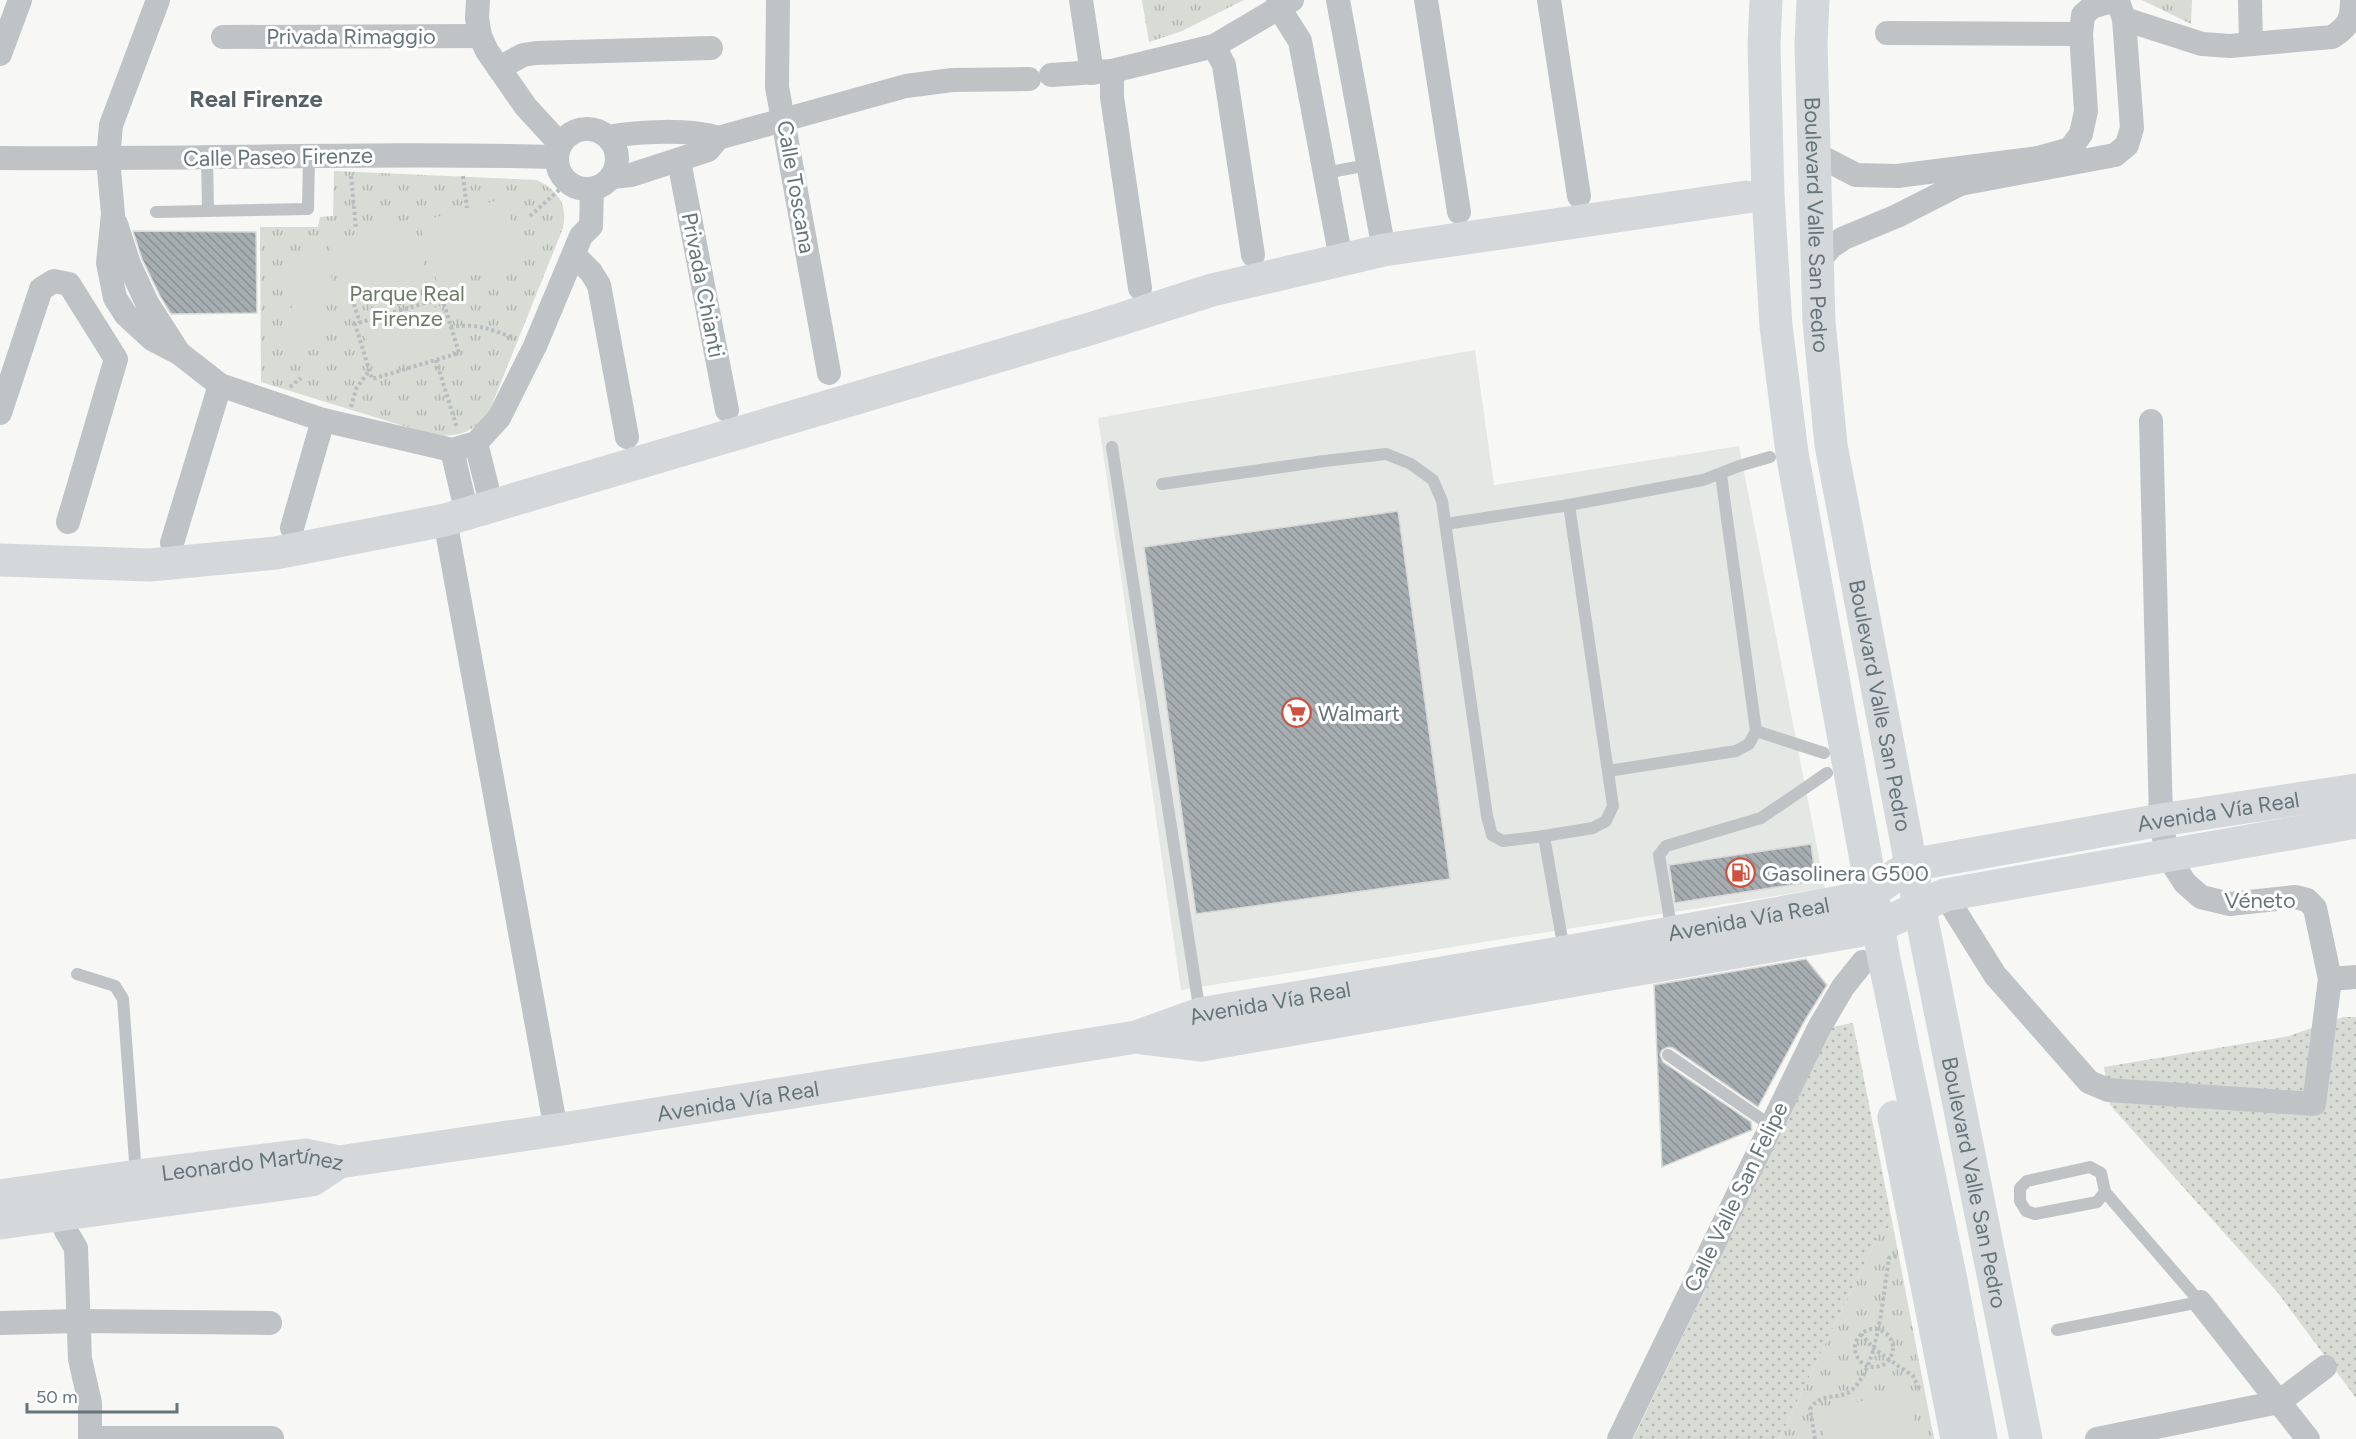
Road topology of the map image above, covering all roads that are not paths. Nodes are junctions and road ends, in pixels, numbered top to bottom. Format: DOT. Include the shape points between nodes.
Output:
graph roads {
  1 [pos="20,0"];
  2 [pos="158,0"];
  3 [pos="478,0"];
  4 [pos="778,0"];
  5 [pos="1081,0"];
  6 [pos="1338,0"];
  7 [pos="1426,0"];
  8 [pos="1549,0"];
  9 [pos="1744,0"];
  10 [pos="1766,0"];
  11 [pos="1790,0"];
  12 [pos="1813,0"];
  13 [pos="2250,0"];
  14 [pos="2352,0"];
  15 [pos="1283,3"];
  16 [pos="2091,3"];
  17 [pos="2124,19"];
  18 [pos="1887,33"];
  19 [pos="2080,34"];
  20 [pos="480,36"];
  21 [pos="223,37"];
  22 [pos="2251,44"];
  23 [pos="1214,46"];
  24 [pos="711,48"];
  25 [pos="0,54"];
  26 [pos="499,68"];
  27 [pos="1102,72"];
  28 [pos="784,121"];
  29 [pos="609,137"];
  30 [pos="718,138"];
  31 [pos="558,151"];
  32 [pos="1814,153"];
  33 [pos="207,157"];
  34 [pos="309,157"];
  35 [pos="0,158"];
  36 [pos="108,159"];
  37 [pos="679,160"];
  38 [pos="1368,165"];
  39 [pos="1325,173"];
  40 [pos="587,184"];
  41 [pos="1579,196"];
  42 [pos="1746,197"];
  43 [pos="208,211"];
  44 [pos="156,212"];
  45 [pos="1459,212"];
  46 [pos="113,214"];
  47 [pos="577,245"];
  48 [pos="1384,250"];
  49 [pos="1253,255"];
  50 [pos="1341,259"];
  51 [pos="1817,262"];
  52 [pos="1140,288"];
  53 [pos="147,303"];
  54 [pos="120,306"];
  55 [pos="86,312"];
  56 [pos="179,353"];
  57 [pos="829,373"];
  58 [pos="220,385"];
  59 [pos="727,410"];
  60 [pos="0,413"];
  61 [pos="323,420"];
  62 [pos="2151,422"];
  63 [pos="627,437"];
  64 [pos="464,447"];
  65 [pos="1112,447"];
  66 [pos="1770,457"];
  67 [pos="1721,474"];
  68 [pos="1162,484"];
  69 [pos="1569,505"];
  70 [pos="468,514"];
  71 [pos="68,522"];
  72 [pos="1446,524"];
  73 [pos="292,528"];
  74 [pos="172,543"];
  75 [pos="0,560"];
  76 [pos="1756,731"];
  77 [pos="1826,763"];
  78 [pos="1608,771"];
  79 [pos="2356,790"];
  80 [pos="2160,820"];
  81 [pos="2356,822"];
  82 [pos="1544,836"];
  83 [pos="2167,855"];
  84 [pos="1889,907"];
  85 [pos="1672,933"];
  86 [pos="1568,966"];
  87 [pos="77,974"];
  88 [pos="2356,977"];
  89 [pos="2330,979"];
  90 [pos="1201,1029"];
  91 [pos="1668,1055"];
  92 [pos="1770,1125"];
  93 [pos="556,1130"];
  94 [pos="339,1162"];
  95 [pos="136,1176"];
  96 [pos="2105,1192"];
  97 [pos="0,1196"];
  98 [pos="76,1198"];
  99 [pos="0,1223"];
  100 [pos="1952,1269"];
  101 [pos="2200,1302"];
  102 [pos="78,1321"];
  103 [pos="0,1323"];
  104 [pos="270,1323"];
  105 [pos="2056,1330"];
  106 [pos="2325,1367"];
  107 [pos="2279,1402"];
  108 [pos="90,1438"];
  109 [pos="272,1438"];
  110 [pos="1619,1439"];
  111 [pos="1956,1439"];
  112 [pos="1981,1439"];
  113 [pos="2001,1439"];
  114 [pos="2026,1439"];
  115 [pos="2097,1439"];
  116 [pos="2308,1439"];
  1 -- 25 [label="street"];
  2 -- 36 [label="street" via="111,125"];
  3 -- 20 [label="street"];
  4 -- 28 [label="street, Calle Toscana" via="777,87"];
  5 -- 27 [label="street"];
  6 -- 38 [label="street"];
  7 -- 45 [label="street"];
  8 -- 41 [label="street"];
  9 -- 42 [label="main road, Boulevard Valle San Pedro"];
  10 -- 84 [label="main road, Boulevard Valle San Pedro" via="1768,195 1778,338 1792,453"];
  11 -- 84 [label="main road, Boulevard Valle San Pedro" via="1792,193 1813,448"];
  12 -- 32 [label="main road, Boulevard Valle San Pedro"];
  13 -- 22 [label="street"];
  14 -- 22 [label="street" via="2346,28 2332,37"];
  15 -- 23 [label="street"];
  15 -- 39 [label="street" via="1300,41"];
  16 -- 17 [label="street" via="2119,4"];
  16 -- 19 [label="street" via="2083,15"];
  17 -- 22 [label="street" via="2202,44"];
  17 -- 51 [label="street" via="2132,128 2127,145 2115,156 1960,184 1844,238"];
  18 -- 19 [label="street"];
  19 -- 32 [label="street" via="2086,111 2081,134 2070,149 2038,158 1897,176 1856,176"];
  20 -- 21 [label="street, Privada Rimaggio"];
  20 -- 26 [label="street"];
  23 -- 27 [label="street"];
  23 -- 49 [label="street" via="1224,65"];
  24 -- 26 [label="street" via="536,52"];
  26 -- 31 [label="street"];
  27 -- 28 [label="street" via="906,86"];
  27 -- 52 [label="street" via="1112,98"];
  28 -- 30 [label="street"];
  28 -- 57 [label="street, Calle Toscana"];
  29 -- 30 [label="street" via="704,134"];
  29 -- 31 [label="street" via="596,129 582,128 569,134"];
  29 -- 40 [label="street" via="618,164"];
  30 -- 37 [label="street" via="708,150"];
  31 -- 34 [label="street, Calle Paseo Firenze"];
  31 -- 40 [label="street" via="559,171"];
  32 -- 51 [label="main road, Boulevard Valle San Pedro"];
  33 -- 34 [label="street, Calle Paseo Firenze"];
  33 -- 36 [label="street, Calle Paseo Firenze"];
  33 -- 43 [label="lane"];
  34 -- 43 [label="lane" via="308,209"];
  35 -- 36 [label="street, Calle Paseo Firenze"];
  36 -- 46 [label="street"];
  37 -- 40 [label="street"];
  37 -- 59 [label="street, Privada Chianti"];
  38 -- 39 [label="lane"];
  38 -- 48 [label="street"];
  39 -- 50 [label="street"];
  40 -- 47 [label="street" via="591,226"];
  42 -- 48 [label="main road"];
  42 -- 66 [label="main road, Boulevard Valle San Pedro" via="1754,328"];
  43 -- 44 [label="lane"];
  46 -- 53 [label="street"];
  46 -- 54 [label="street" via="108,263"];
  47 -- 63 [label="street" via="599,285"];
  47 -- 64 [label="street" via="535,346 499,418"];
  48 -- 50 [label="main road"];
  50 -- 70 [label="main road" via="1212,290"];
  51 -- 84 [label="main road, Boulevard Valle San Pedro" via="1831,445"];
  53 -- 54 [label="street"];
  53 -- 56 [label="street"];
  54 -- 55 [label="street"];
  54 -- 56 [label="street" via="152,339"];
  55 -- 60 [label="street" via="69,284 54,281 41,289"];
  55 -- 71 [label="street" via="116,359"];
  56 -- 58 [label="street"];
  58 -- 61 [label="street"];
  58 -- 74 [label="street"];
  61 -- 64 [label="street"];
  61 -- 73 [label="street"];
  62 -- 80 [label="street, Véneto"];
  64 -- 70 [label="street"];
  65 -- 90 [label="lane"];
  66 -- 67 [label="lane"];
  66 -- 77 [label="main road, Boulevard Valle San Pedro"];
  67 -- 69 [label="lane"];
  67 -- 76 [label="lane"];
  68 -- 72 [label="lane" via="1386,454 1411,464 1433,480"];
  69 -- 72 [label="lane"];
  69 -- 78 [label="lane"];
  70 -- 75 [label="main road" via="276,553 150,565"];
  70 -- 93 [label="street"];
  72 -- 82 [label="lane" via="1492,835 1503,842"];
  76 -- 77 [label="lane"];
  76 -- 78 [label="lane" via="1749,744 1736,751"];
  77 -- 84 [label="main road, Boulevard Valle San Pedro"];
  77 -- 85 [label="lane" via="1761,818 1666,846 1659,855"];
  78 -- 82 [label="lane" via="1613,806 1606,822"];
  79 -- 80 [label="main road, Avenida Vía Real"];
  80 -- 83 [label="street, Véneto"];
  80 -- 84 [label="main road, Avenida Vía Real"];
  81 -- 83 [label="main road, Avenida Vía Real"];
  82 -- 86 [label="lane"];
  83 -- 84 [label="main road, Avenida Vía Real"];
  83 -- 89 [label="street, Véneto" via="2185,883 2201,897 2230,904 2295,897 2307,900 2315,908"];
  84 -- 85 [label="main road, Avenida Vía Real"];
  84 -- 86 [label="main road, Avenida Vía Real"];
  84 -- 89 [label="street, Véneto" via="1995,975 2089,1082 2108,1090 2314,1104"];
  84 -- 92 [label="street, Calle Valle San Felipe" via="1819,1028"];
  84 -- 100 [label="main road, Boulevard Valle San Pedro"];
  84 -- 100 [label="main road, Boulevard Valle San Pedro"];
  85 -- 86 [label="main road, Avenida Vía Real"];
  86 -- 90 [label="main road, Avenida Vía Real"];
  87 -- 95 [label="lane" via="115,986 123,999"];
  88 -- 89 [label="street"];
  90 -- 93 [label="main road, Avenida Vía Real"];
  91 -- 92 [label="lane"];
  92 -- 110 [label="street, Calle Valle San Felipe"];
  93 -- 94 [label="main road, Avenida Vía Real"];
  94 -- 95 [label="main road, Leonardo Martínez" via="305,1155"];
  94 -- 98 [label="main road, Leonardo Martínez" via="312,1180"];
  95 -- 98 [label="main road, Leonardo Martínez"];
  96 -- 96 [label="lane" via="2101,1173 2090,1167 2027,1181 2020,1188 2020,1201 2026,1211 2035,1214 2097,1202"];
  96 -- 101 [label="lane"];
  97 -- 98 [label="main road, Leonardo Martínez"];
  98 -- 99 [label="main road, Leonardo Martínez"];
  98 -- 102 [label="street" via="66,1231 76,1248"];
  100 -- 111 [label="main road, Boulevard Valle San Pedro"];
  100 -- 112 [label="main road, Boulevard Valle San Pedro"];
  100 -- 113 [label="main road, Boulevard Valle San Pedro"];
  100 -- 114 [label="main road, Boulevard Valle San Pedro"];
  101 -- 105 [label="lane"];
  101 -- 107 [label="street"];
  102 -- 103 [label="street"];
  102 -- 104 [label="street"];
  102 -- 108 [label="street" via="80,1359 90,1402"];
  106 -- 107 [label="street"];
  107 -- 115 [label="street"];
  107 -- 116 [label="street"];
  108 -- 109 [label="street"];
}
